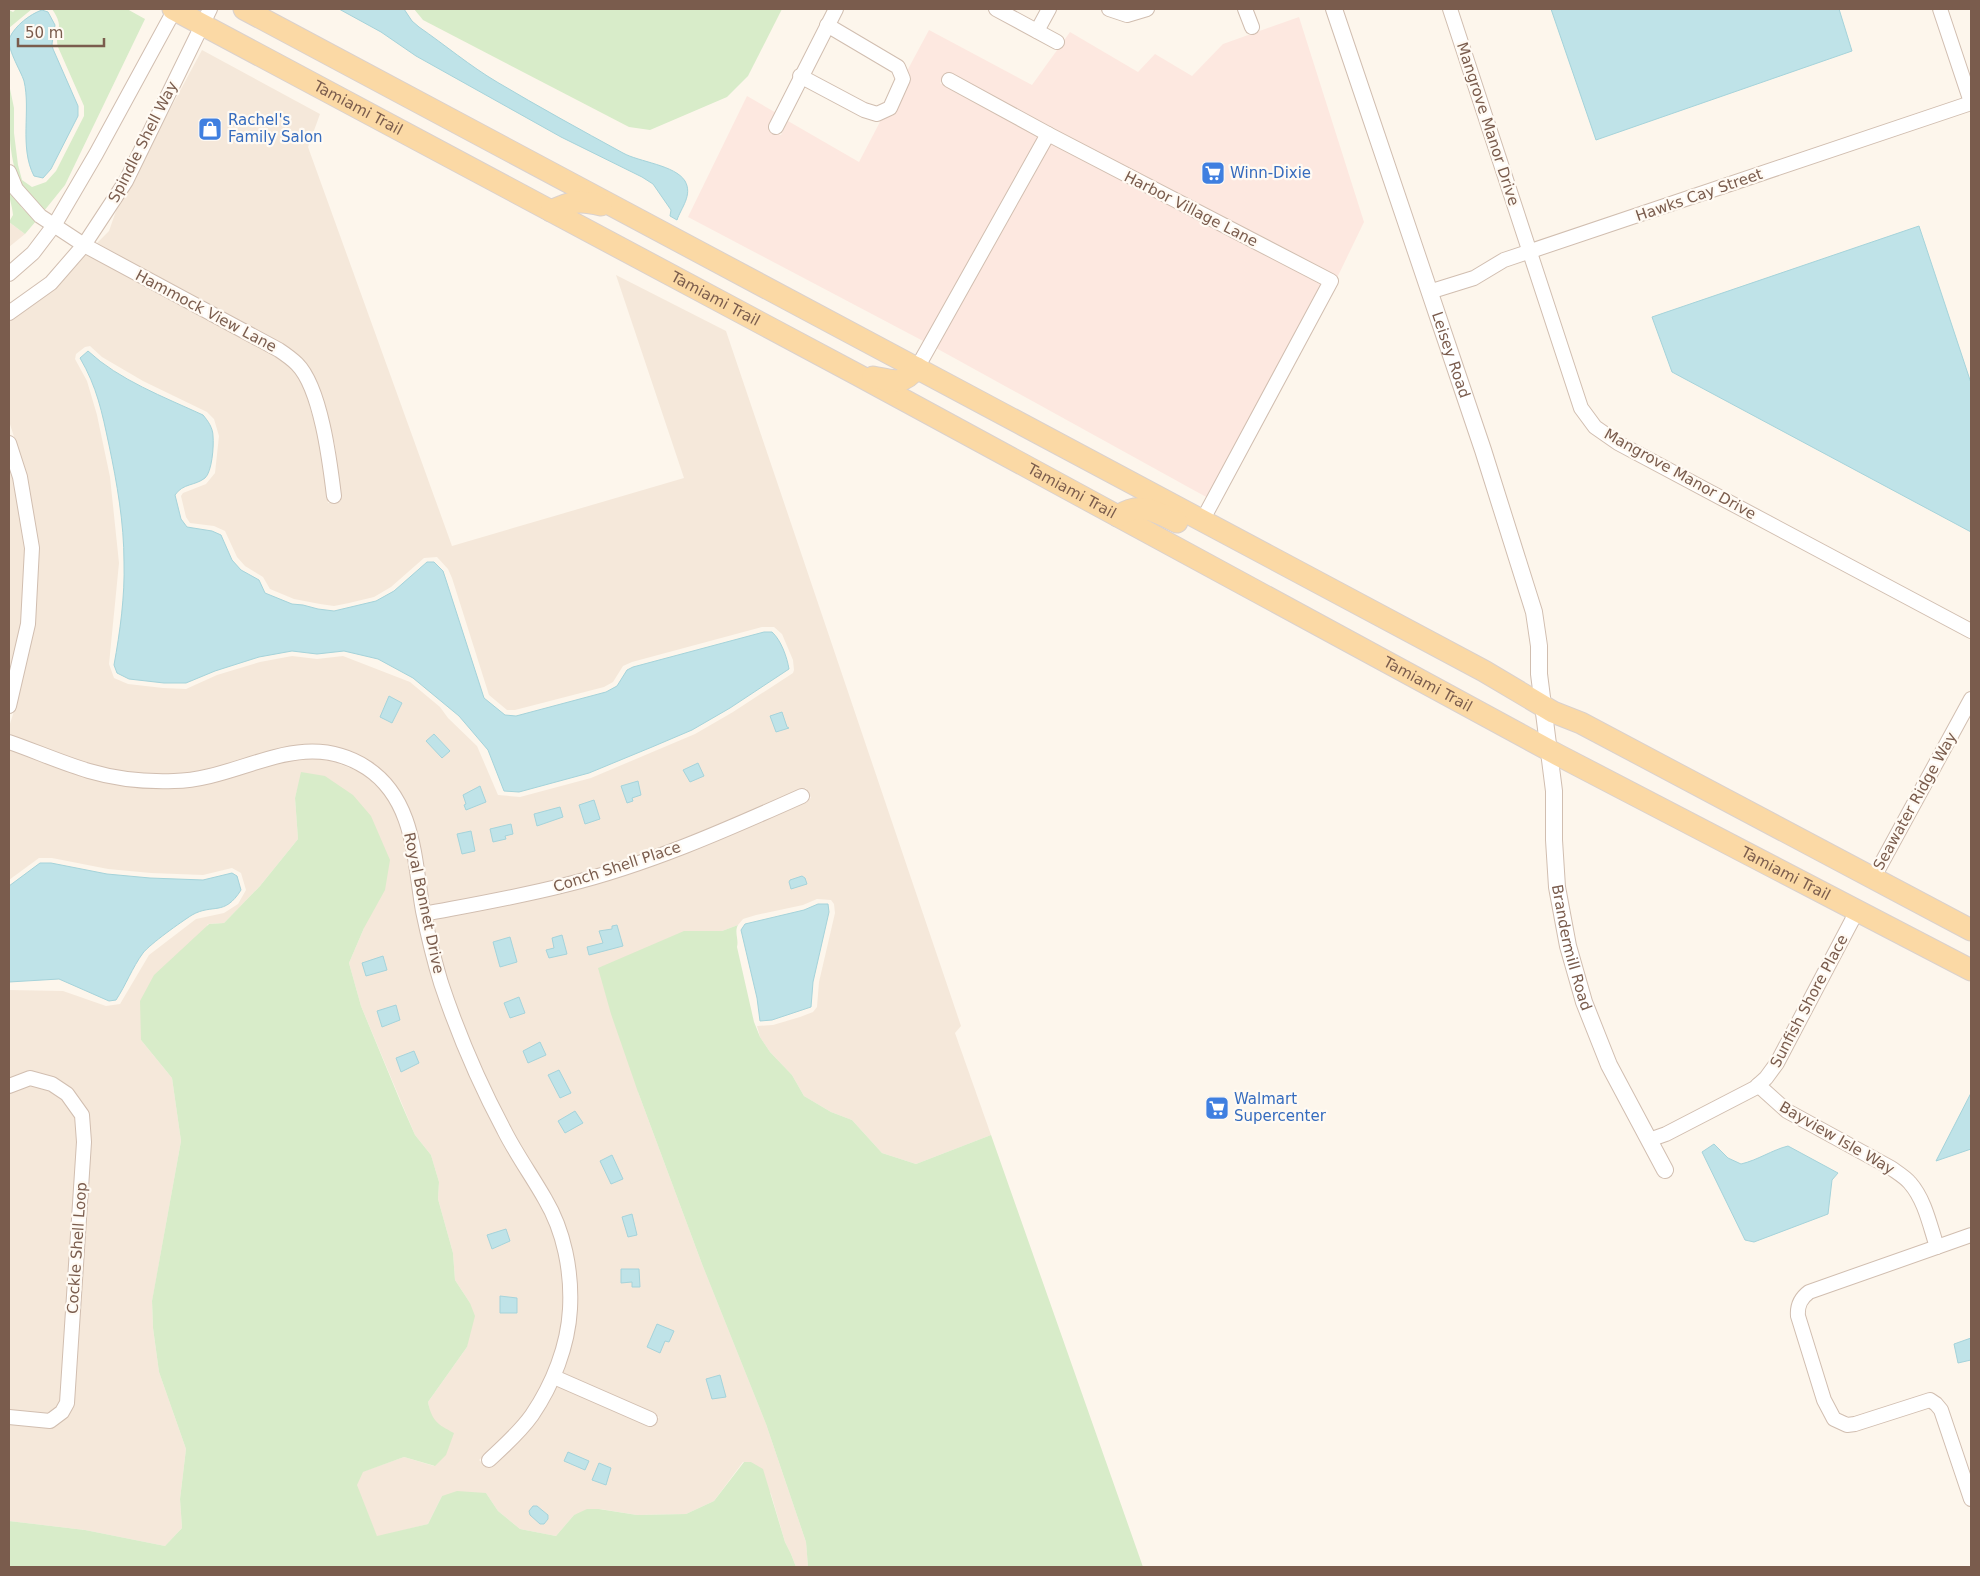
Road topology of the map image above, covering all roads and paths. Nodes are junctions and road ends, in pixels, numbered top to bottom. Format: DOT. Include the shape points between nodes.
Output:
graph roads {
  1 [pos="174,9"];
  2 [pos="244,9"];
  3 [pos="836,9"];
  4 [pos="996,9"];
  5 [pos="1049,9"];
  6 [pos="1109,9"];
  7 [pos="1147,9"];
  8 [pos="1245,9"];
  9 [pos="1334,9"];
  10 [pos="1450,9"];
  11 [pos="1940,9"];
  12 [pos="206,16"];
  13 [pos="827,26"];
  14 [pos="1252,28"];
  15 [pos="1037,31"];
  16 [pos="1057,42"];
  17 [pos="800,76"];
  18 [pos="949,80"];
  19 [pos="1971,102"];
  20 [pos="776,127"];
  21 [pos="1048,134"];
  22 [pos="9,172"];
  23 [pos="616,208"];
  24 [pos="551,211"];
  25 [pos="55,224"];
  26 [pos="84,245"];
  27 [pos="1530,252"];
  28 [pos="9,274"];
  29 [pos="1429,292"];
  30 [pos="9,313"];
  31 [pos="917,368"];
  32 [pos="858,375"];
  33 [pos="9,443"];
  34 [pos="334,496"];
  35 [pos="1118,516"];
  36 [pos="1202,521"];
  37 [pos="1255,549"];
  38 [pos="1971,631"];
  39 [pos="1971,699"];
  40 [pos="9,706"];
  41 [pos="1543,706"];
  42 [pos="9,742"];
  43 [pos="1549,750"];
  44 [pos="802,796"];
  45 [pos="1874,877"];
  46 [pos="1857,911"];
  47 [pos="424,914"];
  48 [pos="1971,930"];
  49 [pos="1971,970"];
  50 [pos="1758,1085"];
  51 [pos="9,1086"];
  52 [pos="1648,1140"];
  53 [pos="1665,1170"];
  54 [pos="1971,1235"];
  55 [pos="1937,1246"];
  56 [pos="554,1377"];
  57 [pos="9,1416"];
  58 [pos="650,1419"];
  59 [pos="488,1460"];
  60 [pos="1971,1499"];
  1 -- 12 [label="main road, Tamiami Trail"];
  1 -- 25 [label="street"];
  2 -- 23 [label="main road"];
  3 -- 13 [label="street"];
  4 -- 15 [label="street"];
  5 -- 15 [label="street"];
  6 -- 7 [label="street" via="1127,15"];
  8 -- 14 [label="street"];
  9 -- 29 [label="street, Leisey Road"];
  10 -- 27 [label="street, Mangrove Manor Drive"];
  11 -- 19 [label="street"];
  12 -- 24 [label="main road, Tamiami Trail"];
  12 -- 26 [label="street, Spindle Shell Way" via="126,181"];
  13 -- 17 [label="street"];
  13 -- 17 [label="street" via="898,67 904,79 890,108 877,114 864,110"];
  15 -- 16 [label="street"];
  17 -- 20 [label="street"];
  18 -- 21 [label="street"];
  19 -- 27 [label="street, Hawks Cay Street"];
  21 -- 31 [label="street"];
  21 -- 36 [label="street, Harbor Village Lane" via="1331,281"];
  22 -- 25 [label="street, Hammock View Lane" via="16,189 28,204"];
  23 -- 24 [label="main road" via="580,200"];
  23 -- 31 [label="main road"];
  24 -- 32 [label="main road, Tamiami Trail"];
  25 -- 26 [label="street, Hammock View Lane"];
  25 -- 28 [label="street" via="33,253"];
  26 -- 30 [label="street, Spindle Shell Way" via="50,283"];
  26 -- 34 [label="street, Hammock View Lane" via="279,350 298,364 310,382 329,448"];
  27 -- 29 [label="street, Hawks Cay Street" via="1504,260 1474,278"];
  27 -- 38 [label="street, Mangrove Manor Drive" via="1581,408 1595,427 1618,443"];
  29 -- 41 [label="street, Leisey Road" via="1534,612 1540,646"];
  31 -- 32 [label="main road" via="908,379 898,382"];
  31 -- 36 [label="main road"];
  32 -- 35 [label="main road, Tamiami Trail"];
  33 -- 40 [label="street" via="20,477 32,548 28,624"];
  35 -- 37 [label="main road" via="1128,509 1154,511 1229,550"];
  35 -- 43 [label="main road, Tamiami Trail"];
  36 -- 37 [label="main road"];
  37 -- 41 [label="main road"];
  39 -- 45 [label="street, Seawater Ridge Way"];
  41 -- 43 [label="street, Brandermill Road"];
  41 -- 45 [label="main road"];
  42 -- 47 [label="street, Royal Bonnet Drive" via="91,772 174,781 224,774 275,756 304,750 346,758 380,778 404,813 412,838"];
  43 -- 46 [label="main road, Tamiami Trail"];
  43 -- 52 [label="street, Brandermill Road" via="1554,791 1557,887 1568,946 1584,1002 1608,1065"];
  44 -- 47 [label="street, Conch Shell Place" via="651,858 566,885"];
  45 -- 48 [label="main road"];
  46 -- 49 [label="main road, Tamiami Trail"];
  46 -- 50 [label="street, Sunfish Shore Place" via="1777,1063"];
  47 -- 56 [label="street, Royal Bonnet Drive" via="441,982 467,1054 504,1132 558,1224 566,1254 570,1309 563,1350"];
  50 -- 52 [label="street, Sunfish Shore Place" via="1666,1134"];
  50 -- 55 [label="street, Bayview Isle Way" via="1786,1111 1891,1168 1911,1183 1923,1205"];
  51 -- 57 [label="street, Cockle Shell Loop" via="30,1078 52,1084 67,1094 82,1115 84,1142 66,1402 62,1412 50,1421"];
  52 -- 53 [label="street, Brandermill Road"];
  54 -- 55 [label="street"];
  55 -- 60 [label="street" via="1809,1292 1799,1302 1798,1316 1824,1400 1834,1419 1847,1425 1856,1424 1930,1400 1941,1410"];
  56 -- 58 [label="street"];
  56 -- 59 [label="street, Royal Bonnet Drive" via="532,1416"];
}
